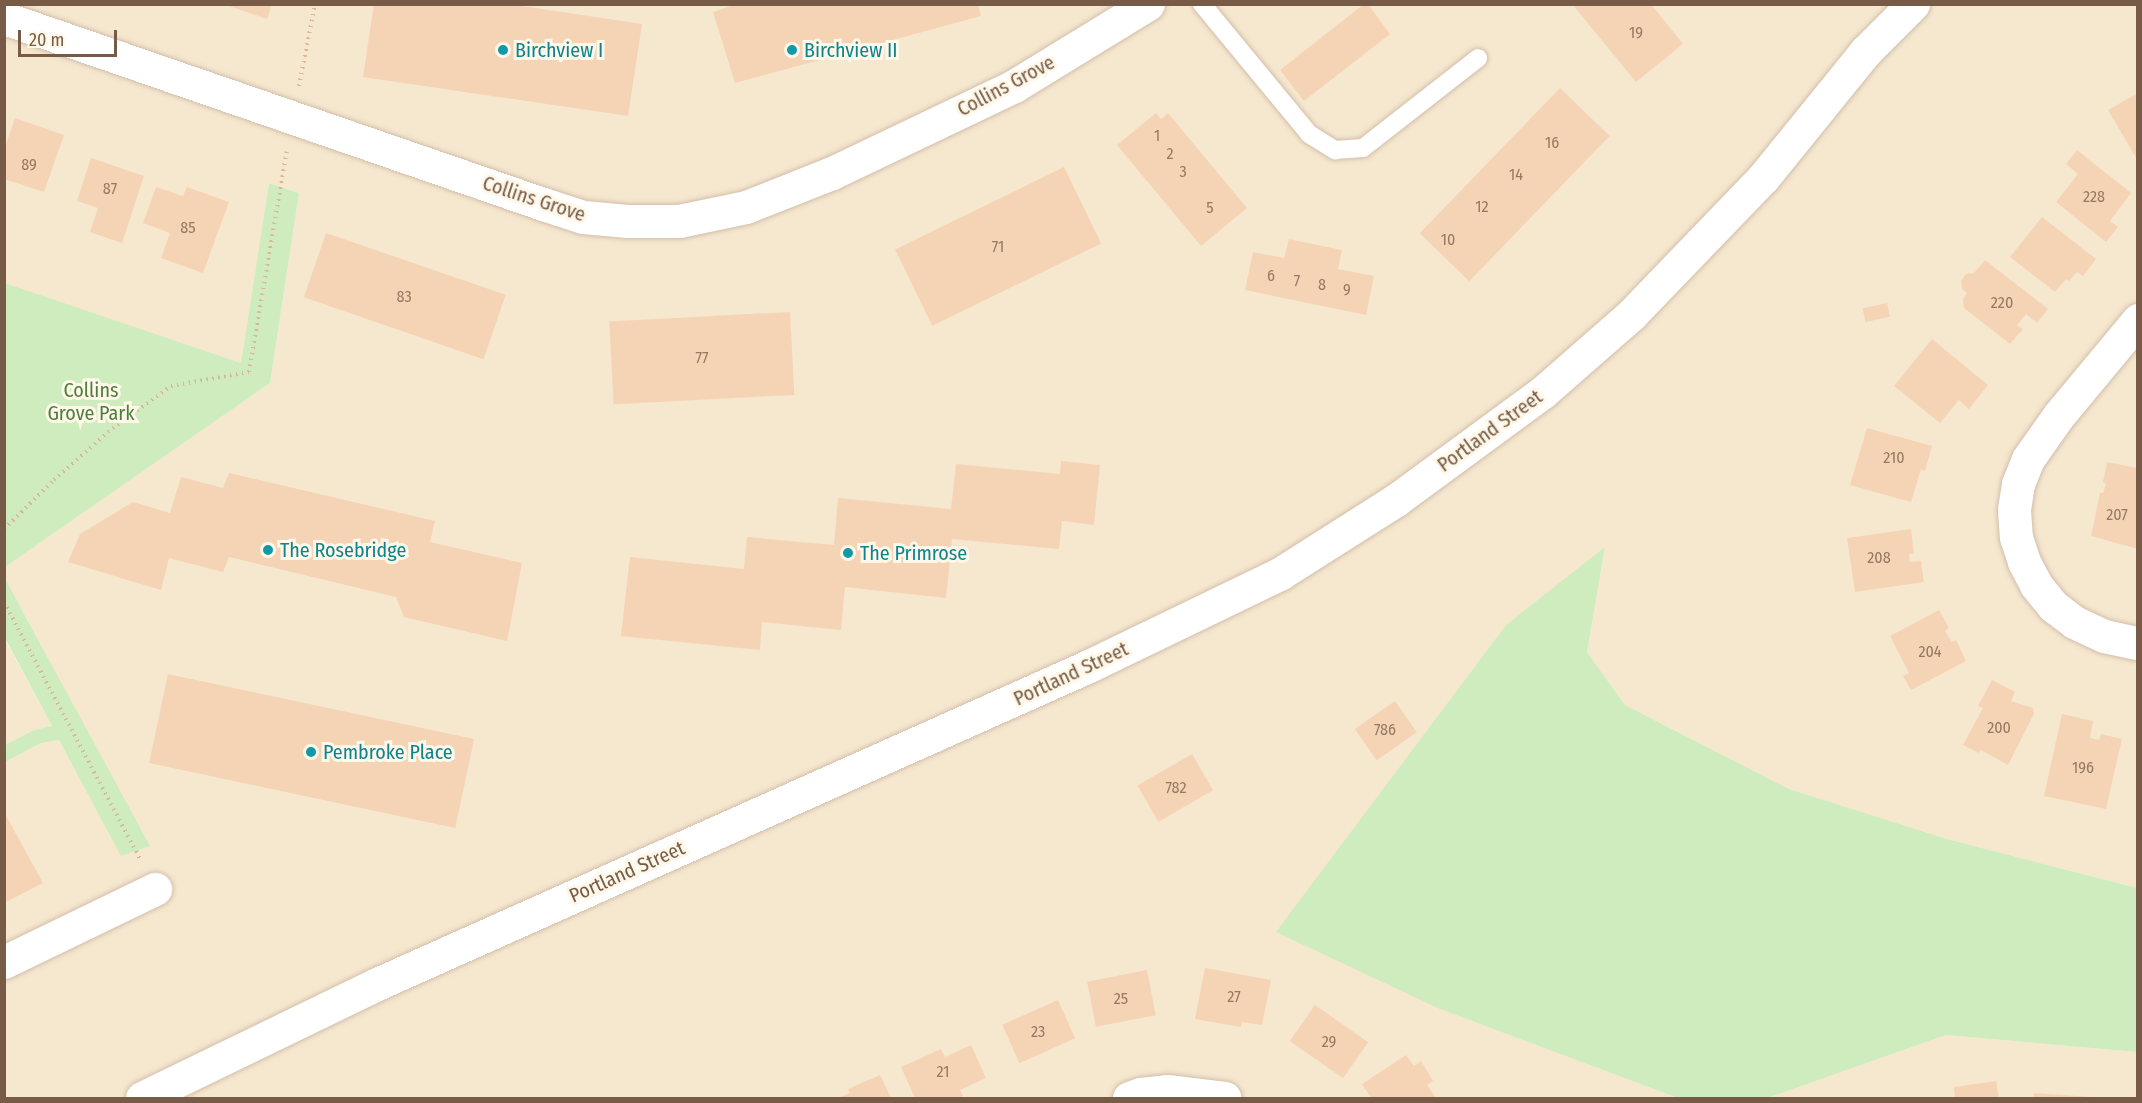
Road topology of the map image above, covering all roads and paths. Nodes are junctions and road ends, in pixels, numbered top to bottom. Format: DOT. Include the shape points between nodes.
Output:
graph roads {
  1 [pos="315,4"];
  2 [pos="1148,4"];
  3 [pos="1202,4"];
  4 [pos="1884,4"];
  5 [pos="1913,4"];
  6 [pos="4,18"];
  7 [pos="1865,52"];
  8 [pos="1478,58"];
  9 [pos="293,116"];
  10 [pos="2138,320"];
  11 [pos="4,529"];
  12 [pos="4,602"];
  13 [pos="2138,643"];
  14 [pos="155,889"];
  15 [pos="4,962"];
  16 [pos="142,1098"];
  17 [pos="1129,1098"];
  18 [pos="1225,1098"];
  1 -- 9 [label="path"];
  2 -- 9 [label="main road, Collins Grove" via="1014,86 832,172 746,207 679,221 584,217"];
  3 -- 8 [label="lane" via="1309,134 1335,150 1363,148"];
  4 -- 7 [label="main road, Portland Street"];
  5 -- 7 [label="main road, Portland Street"];
  6 -- 9 [label="main road, Collins Grove"];
  7 -- 16 [label="main road, Portland Street" via="1763,178 1630,315 1543,392 1396,500 1281,573 1089,666 377,984"];
  9 -- 11 [label="path" via="249,372 171,386 108,432"];
  10 -- 13 [label="main road" via="2028,459 2018,484 2014,510 2016,537 2024,562 2053,606 2074,622 2104,636"];
  12 -- 14 [label="path"];
  14 -- 15 [label="main road"];
  17 -- 18 [label="main road" via="1167,1091"];
}
